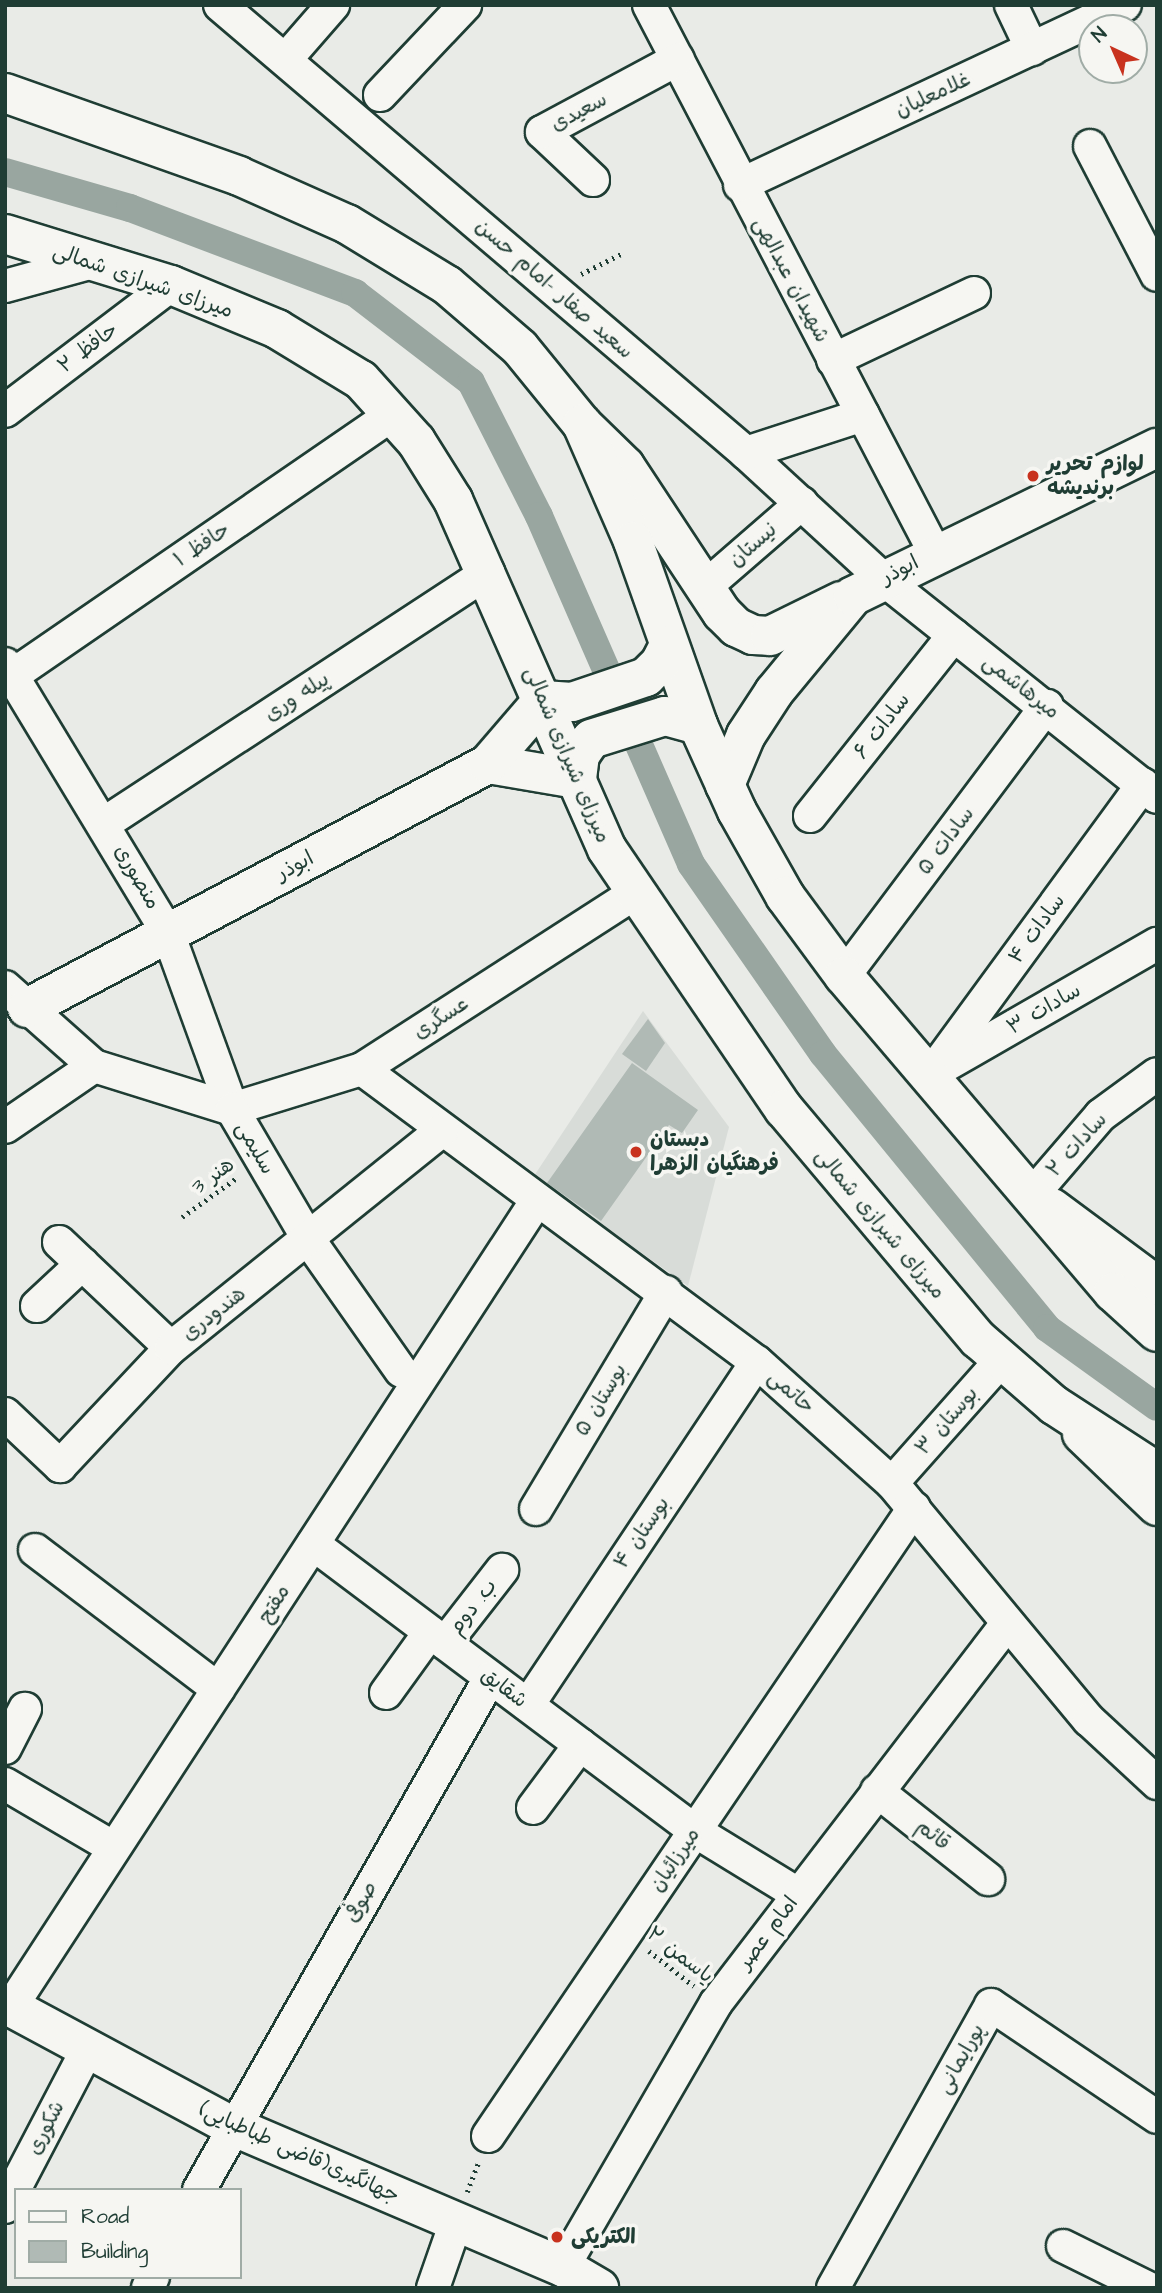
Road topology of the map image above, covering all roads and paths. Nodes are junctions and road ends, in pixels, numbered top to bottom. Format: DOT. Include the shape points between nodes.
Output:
graph roads {
  1 [pos="220,5"];
  2 [pos="333,5"];
  3 [pos="465,5"];
  4 [pos="649,5"];
  5 [pos="1011,5"];
  6 [pos="1125,5"];
  7 [pos="1032,49"];
  8 [pos="286,59"];
  9 [pos="678,59"];
  10 [pos="5,93"];
  11 [pos="380,95"];
  12 [pos="1090,146"];
  13 [pos="593,180"];
  14 [pos="740,185"];
  15 [pos="5,234"];
  16 [pos="623,253"];
  17 [pos="93,262"];
  18 [pos="1157,275"];
  19 [pos="170,285"];
  20 [pos="5,286"];
  21 [pos="553,289"];
  22 [pos="974,293"];
  23 [pos="833,360"];
  24 [pos="5,411"];
  25 [pos="392,415"];
  26 [pos="863,415"];
  27 [pos="582,424"];
  28 [pos="1157,448"];
  29 [pos="746,453"];
  30 [pos="802,503"];
  31 [pos="935,553"];
  32 [pos="488,572"];
  33 [pos="705,587"];
  34 [pos="868,587"];
  35 [pos="954,635"];
  36 [pos="669,645"];
  37 [pos="9,669"];
  38 [pos="557,701"];
  39 [pos="1047,706"];
  40 [pos="681,720"];
  41 [pos="488,764"];
  42 [pos="577,779"];
  43 [pos="725,785"];
  44 [pos="1150,790"];
  45 [pos="810,816"];
  46 [pos="106,822"];
  47 [pos="634,894"];
  48 [pos="168,933"];
  49 [pos="1157,944"];
  50 [pos="844,976"];
  51 [pos="16,998"];
  52 [pos="94,1066"];
  53 [pos="362,1069"];
  54 [pos="931,1073"];
  55 [pos="1157,1074"];
  56 [pos="232,1109"];
  57 [pos="5,1127"];
  58 [pos="442,1130"];
  59 [pos="262,1160"];
  60 [pos="1033,1194"];
  61 [pos="537,1200"];
  62 [pos="182,1217"];
  63 [pos="309,1240"];
  64 [pos="59,1242"];
  65 [pos="82,1264"];
  66 [pos="1156,1285"];
  67 [pos="666,1292"];
  68 [pos="37,1306"];
  69 [pos="1157,1332"];
  70 [pos="171,1348"];
  71 [pos="1002,1359"];
  72 [pos="757,1362"];
  73 [pos="401,1371"];
  74 [pos="1054,1405"];
  75 [pos="5,1413"];
  76 [pos="1157,1472"];
  77 [pos="892,1483"];
  78 [pos="1157,1506"];
  79 [pos="915,1508"];
  80 [pos="536,1509"];
  81 [pos="313,1544"];
  82 [pos="35,1550"];
  83 [pos="502,1570"];
  84 [pos="1008,1623"];
  85 [pos="438,1638"];
  86 [pos="490,1678"];
  87 [pos="218,1689"];
  88 [pos="386,1693"];
  89 [pos="528,1706"];
  90 [pos="25,1709"];
  91 [pos="580,1745"];
  92 [pos="5,1748"];
  93 [pos="1157,1783"];
  94 [pos="5,1784"];
  95 [pos="877,1791"];
  96 [pos="533,1808"];
  97 [pos="695,1831"];
  98 [pos="114,1848"];
  99 [pos="988,1879"];
  100 [pos="798,1894"];
  101 [pos="626,1933"];
  102 [pos="716,2003"];
  103 [pos="8,2005"];
  104 [pos="87,2050"];
  105 [pos="1157,2117"];
  106 [pos="232,2126"];
  107 [pos="488,2136"];
  108 [pos="15,2188"];
  109 [pos="200,2188"];
  110 [pos="14,2190"];
  111 [pos="5,2207"];
  112 [pos="456,2222"];
  113 [pos="1063,2246"];
  114 [pos="563,2267"];
  115 [pos="433,2288"];
  116 [pos="599,2288"];
  117 [pos="833,2288"];
  118 [pos="1148,2288"];
  1 -- 8 [label="street, سعید صفار -امام حسن"];
  2 -- 8 [label="street"];
  3 -- 11 [label="street"];
  4 -- 9 [label="street, شهیدان عبدالهی"];
  5 -- 7 [label="street"];
  6 -- 7 [label="street, غلامعلیان"];
  7 -- 14 [label="street, غلامعلیان"];
  8 -- 21 [label="street, سعید صفار -امام حسن"];
  9 -- 13 [label="street, سعیدی" via="542,132"];
  9 -- 14 [label="street, شهیدان عبدالهی"];
  10 -- 27 [label="main road" via="239,176 347,223 457,294 520,348"];
  12 -- 18 [label="street"];
  14 -- 23 [label="street, شهیدان عبدالهی"];
  15 -- 17 [label="main road, میرزای شیرازی شمالی"];
  16 -- 21 [label="path"];
  17 -- 19 [label="main road, میرزای شیرازی شمالی"];
  17 -- 20 [label="street"];
  19 -- 24 [label="street, حافظ ۲"];
  19 -- 25 [label="main road, میرزای شیرازی شمالی" via="277,329 361,380"];
  21 -- 29 [label="street, سعید صفار -امام حسن"];
  22 -- 23 [label="street"];
  23 -- 26 [label="street, شهیدان عبدالهی"];
  25 -- 32 [label="main road, میرزای شیرازی شمالی" via="416,441 453,500"];
  25 -- 37 [label="street, حافظ ۱"];
  26 -- 29 [label="street"];
  26 -- 31 [label="street, شهیدان عبدالهی"];
  27 -- 33 [label="main road" via="625,466"];
  27 -- 36 [label="main road" via="633,541"];
  28 -- 31 [label="main road, ابوذر"];
  29 -- 30 [label="street, سعید صفار -امام حسن"];
  30 -- 33 [label="street, نیستان"];
  30 -- 34 [label="street, سعید صفار -امام حسن"];
  31 -- 34 [label="main road, ابوذر"];
  32 -- 38 [label="main road, میرزای شیرازی شمالی"];
  32 -- 46 [label="street, پیله وری"];
  33 -- 34 [label="main road" via="722,614 753,635 770,636"];
  34 -- 35 [label="street, میرهاشمی"];
  34 -- 43 [label="main road, ابوذر" via="774,692 746,735"];
  35 -- 39 [label="street, میرهاشمی"];
  35 -- 45 [label="street, سادات ۶"];
  36 -- 38 [label="main road" via="646,677"];
  36 -- 40 [label="main road"];
  37 -- 46 [label="street, منصوری"];
  38 -- 41 [label="main road, ابوذر"];
  38 -- 42 [label="main road, میرزای شیرازی شمالی"];
  39 -- 44 [label="street, میرهاشمی"];
  39 -- 50 [label="street, سادات ۵"];
  40 -- 42 [label="main road" via="591,739 580,755"];
  40 -- 43 [label="main road"];
  41 -- 42 [label="main road"];
  41 -- 48 [label="main road, ابوذر"];
  42 -- 47 [label="main road, میرزای شیرازی شمالی" via="607,849"];
  43 -- 50 [label="main road" via="785,896"];
  44 -- 54 [label="street, سادات ۴"];
  46 -- 48 [label="street, منصوری"];
  47 -- 53 [label="street, عسگری"];
  47 -- 71 [label="main road, میرزای شیرازی شمالی" via="784,1109 880,1227"];
  48 -- 51 [label="main road, ابوذر"];
  48 -- 56 [label="street, منصوری"];
  49 -- 54 [label="street, سادات ۳"];
  50 -- 54 [label="main road"];
  51 -- 52 [label="street, سلیمی"];
  52 -- 56 [label="street, سلیمی"];
  52 -- 57 [label="street"];
  53 -- 56 [label="street, عسگری"];
  53 -- 58 [label="street, حاتمی"];
  54 -- 60 [label="main road"];
  55 -- 60 [label="street, سادات ۲" via="1101,1115"];
  56 -- 59 [label="street, سلیمی"];
  58 -- 61 [label="street, حاتمی"];
  58 -- 63 [label="street, هندودری"];
  59 -- 62 [label="path, هنر 3"];
  59 -- 63 [label="street, سلیمی"];
  60 -- 66 [label="main road"];
  60 -- 69 [label="main road" via="1113,1292"];
  61 -- 67 [label="street, حاتمی"];
  61 -- 81 [label="street, مفتح"];
  63 -- 70 [label="street, هندودری"];
  63 -- 73 [label="street, سلیمی"];
  64 -- 65 [label="street"];
  65 -- 68 [label="street"];
  65 -- 70 [label="street"];
  67 -- 72 [label="street, حاتمی"];
  67 -- 80 [label="street, بوستان ۵"];
  70 -- 75 [label="street, هندودری" via="60,1466"];
  71 -- 74 [label="main road, میرزای شیرازی شمالی"];
  71 -- 77 [label="street, بوستان ۳"];
  72 -- 77 [label="street, حاتمی"];
  72 -- 89 [label="street, بوستان ۴"];
  74 -- 76 [label="main road, میرزای شیرازی شمالی"];
  74 -- 78 [label="main road, میرزای شیرازی شمالی"];
  77 -- 79 [label="street, حاتمی"];
  79 -- 84 [label="street, حاتمی"];
  79 -- 97 [label="street, میرزائیان"];
  81 -- 85 [label="street, شقایق"];
  81 -- 87 [label="street, مفتح"];
  82 -- 87 [label="street"];
  83 -- 85 [label="street, ب. دوم"];
  84 -- 93 [label="street, حاتمی" via="1089,1720"];
  84 -- 95 [label="street, امام عصر"];
  85 -- 86 [label="street, شقایق"];
  85 -- 88 [label="street, ب. دوم"];
  86 -- 89 [label="street, شقایق"];
  86 -- 106 [label="street, صوفی"];
  87 -- 98 [label="street, مفتح"];
  89 -- 91 [label="street, شقایق"];
  90 -- 92 [label="street"];
  91 -- 96 [label="street"];
  91 -- 97 [label="street, شقایق"];
  94 -- 98 [label="street"];
  95 -- 99 [label="street, قائم"];
  95 -- 100 [label="street, امام عصر"];
  97 -- 100 [label="street, شقایق"];
  97 -- 101 [label="street, میرزائیان"];
  98 -- 103 [label="street, مفتح"];
  100 -- 102 [label="street, امام عصر"];
  101 -- 102 [label="path, یاسمن ۲"];
  101 -- 107 [label="street, میرزائیان"];
  102 -- 114 [label="street, امام عصر"];
  103 -- 104 [label="main road, جهانگیری(قاضی طباطبایی)"];
  104 -- 106 [label="main road, جهانگیری(قاضی طباطبایی)"];
  104 -- 108 [label="street, شکوری"];
  105 -- 117 [label="street, پورایمانی" via="991,2004"];
  106 -- 109 [label="street, صوفی"];
  106 -- 112 [label="main road, جهانگیری(قاضی طباطبایی)"];
  107 -- 112 [label="path"];
  110 -- 111 [label="street, شکوری"];
  112 -- 114 [label="main road, جهانگیری(قاضی طباطبایی)"];
  112 -- 115 [label="street"];
  113 -- 118 [label="street"];
  114 -- 116 [label="main road, جهانگیری(قاضی طباطبایی)"];
}
